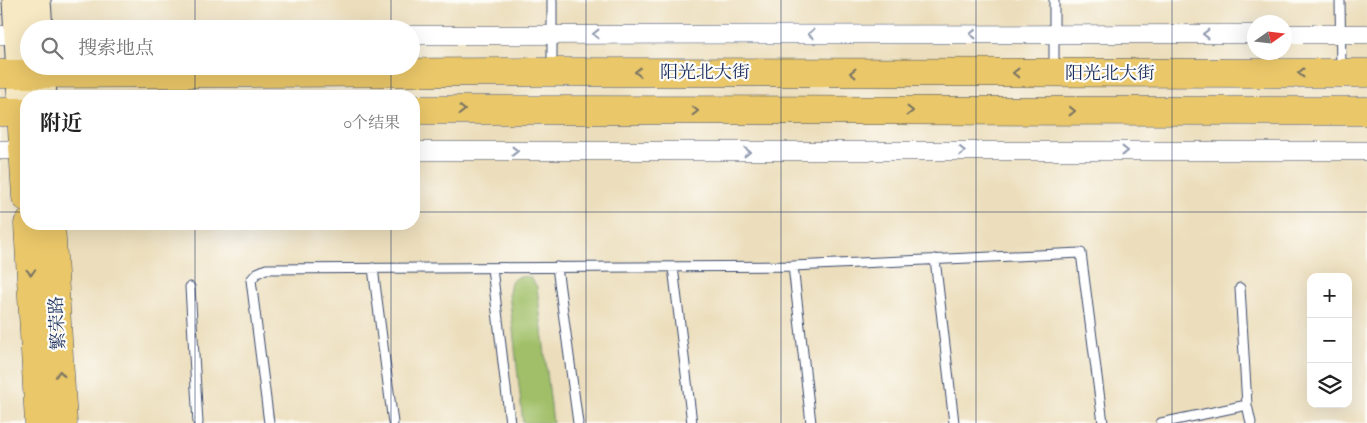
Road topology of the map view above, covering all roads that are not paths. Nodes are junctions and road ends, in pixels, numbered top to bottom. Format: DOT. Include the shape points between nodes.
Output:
graph roads {
  1 [pos="15,0"];
  2 [pos="38,0"];
  3 [pos="552,0"];
  4 [pos="1054,0"];
  5 [pos="1340,0"];
  6 [pos="28,20"];
  7 [pos="20,28"];
  8 [pos="420,34"];
  9 [pos="552,34"];
  10 [pos="1054,34"];
  11 [pos="1247,34"];
  12 [pos="1292,34"];
  13 [pos="1341,34"];
  14 [pos="1367,34"];
  15 [pos="552,72"];
  16 [pos="420,73"];
  17 [pos="1054,73"];
  18 [pos="1354,73"];
  19 [pos="238,75"];
  20 [pos="29,77"];
  21 [pos="24,90"];
  22 [pos="420,110"];
  23 [pos="1367,111"];
  24 [pos="16,112"];
  25 [pos="17,150"];
  26 [pos="420,151"];
  27 [pos="1367,151"];
  28 [pos="20,166"];
  29 [pos="28,230"];
  30 [pos="51,230"];
  31 [pos="935,259"];
  32 [pos="793,266"];
  33 [pos="557,267"];
  34 [pos="673,267"];
  35 [pos="373,268"];
  36 [pos="492,268"];
  37 [pos="190,287"];
  38 [pos="1240,288"];
  39 [pos="1247,405"];
  40 [pos="40,423"];
  41 [pos="63,423"];
  42 [pos="198,423"];
  43 [pos="269,423"];
  44 [pos="392,423"];
  45 [pos="510,423"];
  46 [pos="578,423"];
  47 [pos="692,423"];
  48 [pos="811,423"];
  49 [pos="954,423"];
  50 [pos="1103,423"];
  51 [pos="1161,423"];
  52 [pos="1251,423"];
  1 -- 7 [label="main road"];
  2 -- 6 [label="main road"];
  3 -- 9 [label="lane"];
  4 -- 10 [label="lane"];
  5 -- 13 [label="lane"];
  8 -- 9 [label="street"];
  10 -- 9 [label="street, one-way"];
  9 -- 15 [label="lane"];
  11 -- 10 [label="street, one-way"];
  10 -- 17 [label="lane"];
  12 -- 13 [label="street"];
  13 -- 14 [label="street"];
  13 -- 18 [label="lane"];
  15 -- 16 [label="main road, 阳光北大街"];
  17 -- 15 [label="main road, 阳光北大街, one-way"];
  18 -- 17 [label="main road, 阳光北大街, one-way"];
  19 -- 20 [label="main road, 阳光北大街"];
  20 -- 21 [label="main road"];
  22 -- 23 [label="main road, one-way"];
  24 -- 25 [label="main road"];
  25 -- 28 [label="main road"];
  26 -- 27 [label="street, one-way"];
  29 -- 40 [label="main road, 繁荣路, one-way"];
  41 -- 30 [label="main road, 繁荣路, one-way"];
  31 -- 32 [label="lane"];
  31 -- 49 [label="lane"];
  31 -- 50 [label="lane" via="1081,253"];
  32 -- 34 [label="lane"];
  32 -- 48 [label="lane"];
  33 -- 34 [label="lane"];
  33 -- 36 [label="lane"];
  33 -- 46 [label="lane"];
  34 -- 47 [label="lane"];
  35 -- 36 [label="lane"];
  35 -- 43 [label="lane" via="266,269 251,280"];
  35 -- 44 [label="lane"];
  36 -- 45 [label="lane"];
  37 -- 42 [label="lane"];
  38 -- 39 [label="lane"];
  39 -- 51 [label="lane"];
  39 -- 52 [label="lane"];
}
